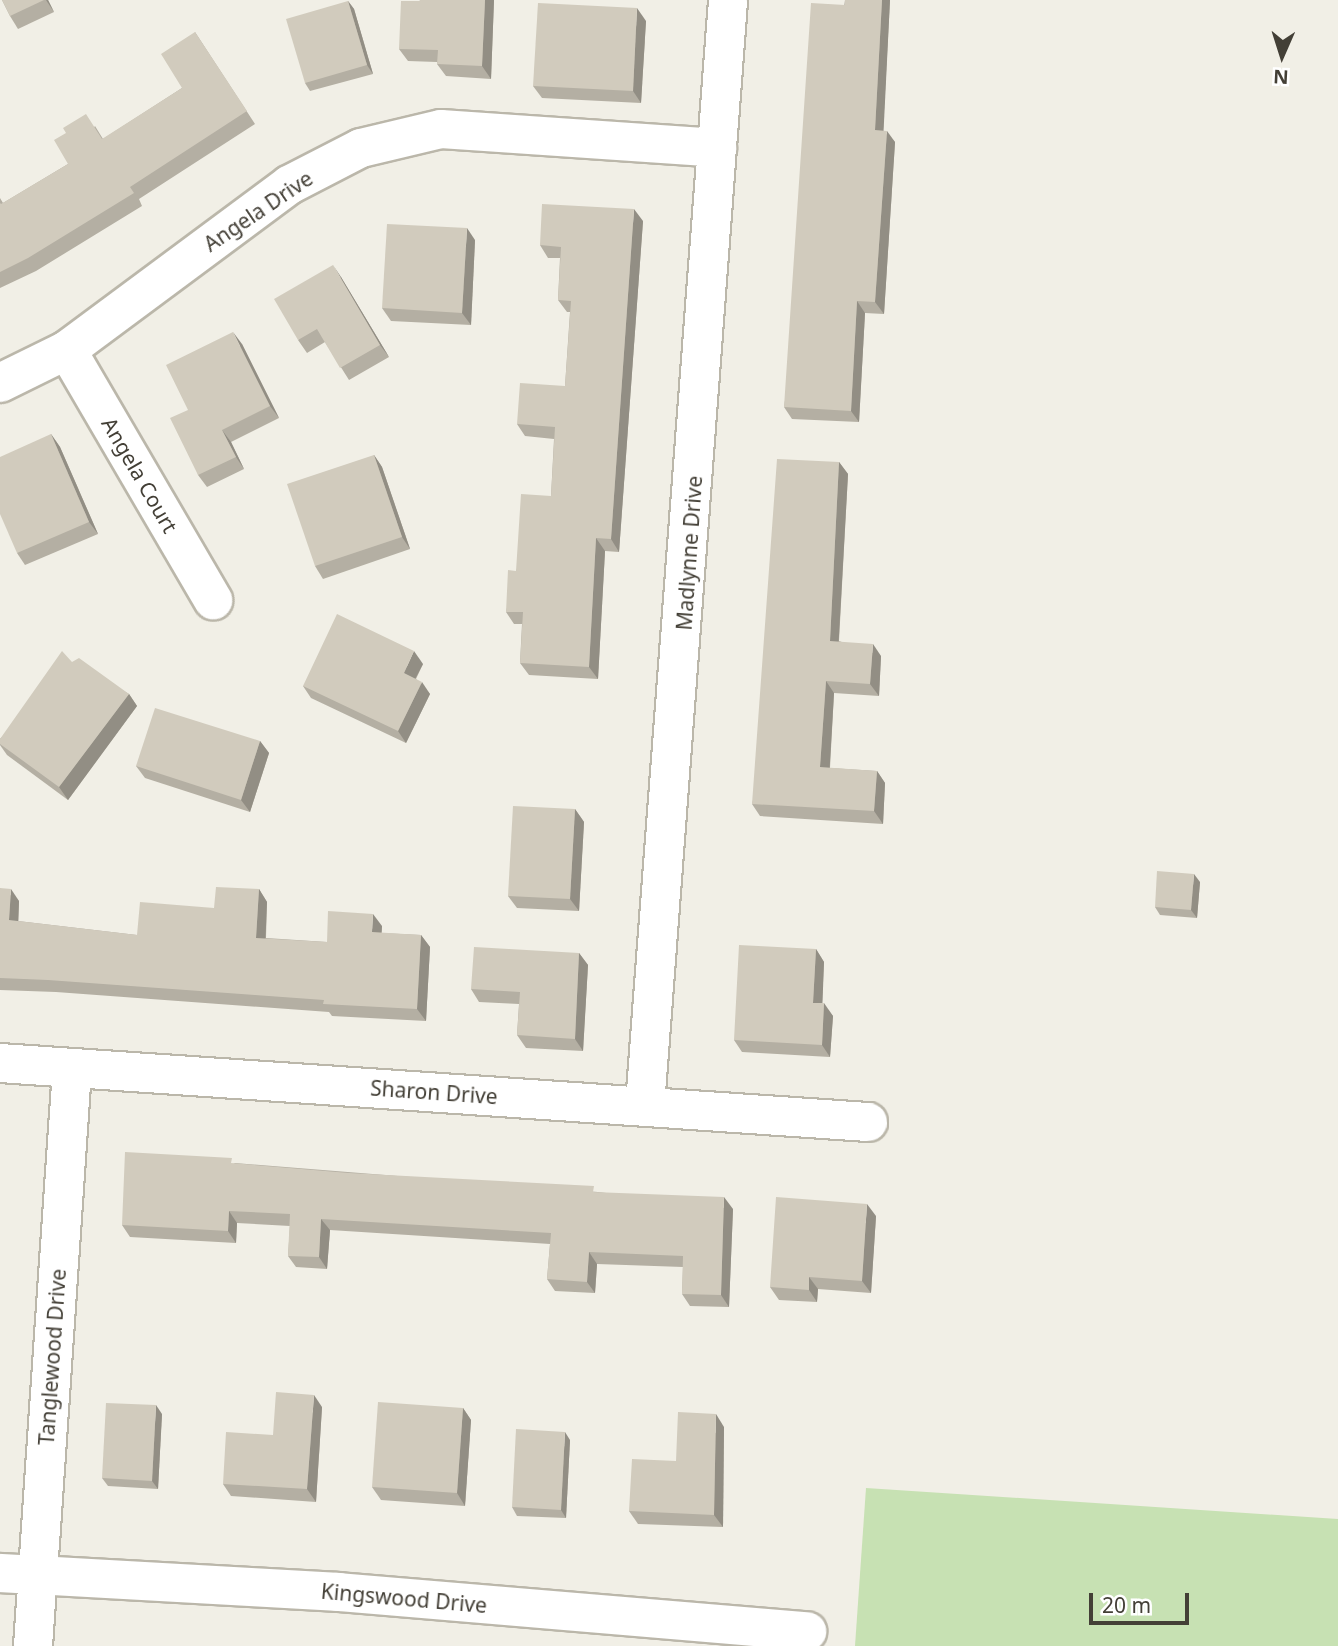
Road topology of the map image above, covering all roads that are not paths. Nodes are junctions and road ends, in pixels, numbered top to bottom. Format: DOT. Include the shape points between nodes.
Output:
graph roads {
  1 [pos="728,0"];
  2 [pos="717,148"];
  3 [pos="67,350"];
  4 [pos="0,383"];
  5 [pos="213,600"];
  6 [pos="0,1063"];
  7 [pos="72,1069"];
  8 [pos="645,1105"];
  9 [pos="868,1122"];
  10 [pos="18,1574"];
  11 [pos="581,1629"];
  12 [pos="807,1631"];
  13 [pos="33,1646"];
  1 -- 2 [label="street, Madlynne Drive"];
  2 -- 3 [label="street, Angela Drive" via="441,129 361,148 289,184"];
  2 -- 8 [label="street, Madlynne Drive"];
  3 -- 4 [label="street, Angela Drive"];
  3 -- 5 [label="street, Angela Court"];
  6 -- 7 [label="street, Sharon Drive"];
  7 -- 8 [label="street, Sharon Drive"];
  7 -- 10 [label="street, Tanglewood Drive"];
  8 -- 9 [label="street, Sharon Drive"];
  10 -- 11 [label="street, Kingswood Drive" via="338,1592"];
  10 -- 13 [label="street, Tanglewood Drive"];
  11 -- 12 [label="street, Kingswood Drive"];
}
